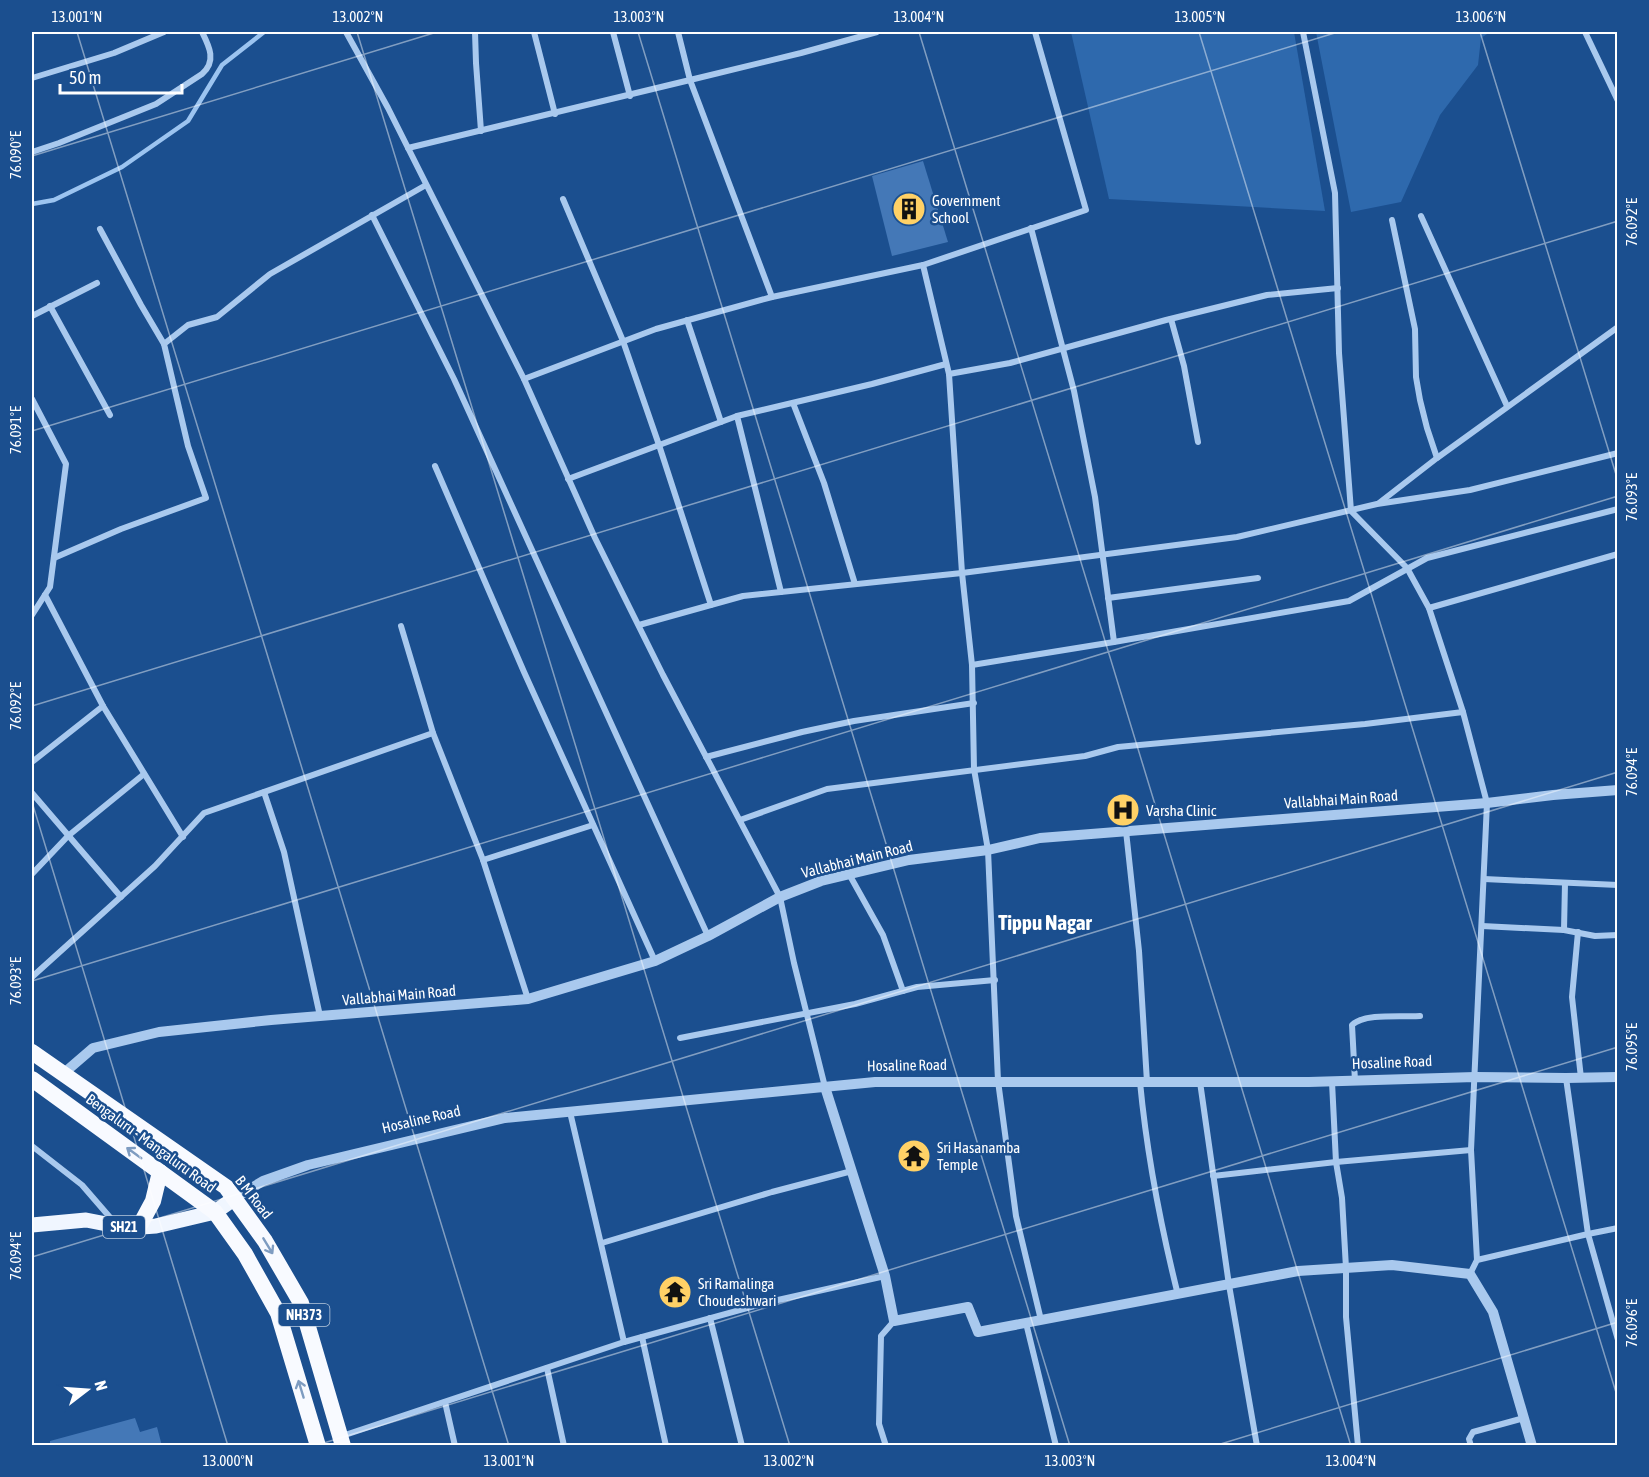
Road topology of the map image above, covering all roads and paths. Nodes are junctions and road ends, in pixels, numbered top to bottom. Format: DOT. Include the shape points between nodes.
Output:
graph roads {
  1 [pos="164,32"];
  2 [pos="202,32"];
  3 [pos="346,32"];
  4 [pos="475,32"];
  5 [pos="534,32"];
  6 [pos="613,32"];
  7 [pos="678,32"];
  8 [pos="877,32"];
  9 [pos="1035,32"];
  10 [pos="1303,32"];
  11 [pos="1585,32"];
  12 [pos="32,78"];
  13 [pos="690,80"];
  14 [pos="630,96"];
  15 [pos="1617,100"];
  16 [pos="555,114"];
  17 [pos="482,131"];
  18 [pos="408,148"];
  19 [pos="32,152"];
  20 [pos="426,185"];
  21 [pos="563,199"];
  22 [pos="372,215"];
  23 [pos="1421,216"];
  24 [pos="1392,220"];
  25 [pos="1031,228"];
  26 [pos="100,229"];
  27 [pos="923,265"];
  28 [pos="97,283"];
  29 [pos="1338,288"];
  30 [pos="772,297"];
  31 [pos="50,306"];
  32 [pos="32,316"];
  33 [pos="1171,319"];
  34 [pos="687,320"];
  35 [pos="1617,327"];
  36 [pos="623,341"];
  37 [pos="164,344"];
  38 [pos="1063,349"];
  39 [pos="946,364"];
  40 [pos="949,374"];
  41 [pos="524,379"];
  42 [pos="32,399"];
  43 [pos="793,403"];
  44 [pos="1507,406"];
  45 [pos="110,415"];
  46 [pos="737,416"];
  47 [pos="721,422"];
  48 [pos="1198,442"];
  49 [pos="659,445"];
  50 [pos="1617,453"];
  51 [pos="1437,458"];
  52 [pos="435,466"];
  53 [pos="568,479"];
  54 [pos="1377,504"];
  55 [pos="1617,509"];
  56 [pos="1351,511"];
  57 [pos="1102,554"];
  58 [pos="1617,554"];
  59 [pos="54,558"];
  60 [pos="1407,568"];
  61 [pos="962,573"];
  62 [pos="1258,578"];
  63 [pos="855,584"];
  64 [pos="781,592"];
  65 [pos="45,595"];
  66 [pos="1108,598"];
  67 [pos="711,605"];
  68 [pos="1429,608"];
  69 [pos="32,615"];
  70 [pos="639,625"];
  71 [pos="401,626"];
  72 [pos="1114,642"];
  73 [pos="972,665"];
  74 [pos="974,703"];
  75 [pos="104,706"];
  76 [pos="1463,712"];
  77 [pos="433,733"];
  78 [pos="706,757"];
  79 [pos="32,762"];
  80 [pos="974,769"];
  81 [pos="144,774"];
  82 [pos="1617,790"];
  83 [pos="264,792"];
  84 [pos="32,793"];
  85 [pos="1487,803"];
  86 [pos="740,820"];
  87 [pos="593,825"];
  88 [pos="1126,831"];
  89 [pos="69,836"];
  90 [pos="183,837"];
  91 [pos="988,850"];
  92 [pos="483,860"];
  93 [pos="32,874"];
  94 [pos="849,874"];
  95 [pos="1484,879"];
  96 [pos="1565,883"];
  97 [pos="1617,885"];
  98 [pos="121,897"];
  99 [pos="780,897"];
  100 [pos="1482,926"];
  101 [pos="1564,930"];
  102 [pos="1578,932"];
  103 [pos="1617,935"];
  104 [pos="708,936"];
  105 [pos="655,961"];
  106 [pos="32,977"];
  107 [pos="994,980"];
  108 [pos="903,991"];
  109 [pos="528,999"];
  110 [pos="807,1013"];
  111 [pos="320,1016"];
  112 [pos="1420,1016"];
  113 [pos="680,1038"];
  114 [pos="32,1052"];
  115 [pos="64,1073"];
  116 [pos="1474,1077"];
  117 [pos="1617,1077"];
  118 [pos="1566,1078"];
  119 [pos="1581,1078"];
  120 [pos="32,1079"];
  121 [pos="998,1081"];
  122 [pos="1355,1081"];
  123 [pos="1144,1082"];
  124 [pos="1200,1082"];
  125 [pos="1332,1082"];
  126 [pos="825,1087"];
  127 [pos="570,1112"];
  128 [pos="32,1146"];
  129 [pos="1471,1150"];
  130 [pos="1336,1162"];
  131 [pos="853,1171"];
  132 [pos="160,1172"];
  133 [pos="1214,1176"];
  134 [pos="235,1198"];
  135 [pos="215,1212"];
  136 [pos="32,1225"];
  137 [pos="117,1225"];
  138 [pos="139,1227"];
  139 [pos="1617,1228"];
  140 [pos="1588,1234"];
  141 [pos="602,1243"];
  142 [pos="1477,1260"];
  143 [pos="1346,1268"];
  144 [pos="1470,1274"];
  145 [pos="885,1276"];
  146 [pos="1228,1285"];
  147 [pos="1178,1296"];
  148 [pos="710,1318"];
  149 [pos="1041,1320"];
  150 [pos="894,1321"];
  151 [pos="1026,1323"];
  152 [pos="642,1337"];
  153 [pos="1617,1340"];
  154 [pos="624,1342"];
  155 [pos="547,1368"];
  156 [pos="445,1402"];
  157 [pos="1524,1418"];
  158 [pos="342,1441"];
  159 [pos="317,1444"];
  160 [pos="455,1446"];
  161 [pos="564,1446"];
  162 [pos="666,1446"];
  163 [pos="742,1446"];
  164 [pos="886,1446"];
  165 [pos="1056,1446"];
  166 [pos="1257,1446"];
  167 [pos="1358,1446"];
  168 [pos="1471,1446"];
  169 [pos="1532,1446"];
  1 -- 12 [label="street" via="114,53"];
  2 -- 19 [label="street" via="211,57 202,74 156,104"];
  3 -- 18 [label="street"];
  4 -- 17 [label="street"];
  5 -- 16 [label="street"];
  6 -- 14 [label="street"];
  7 -- 13 [label="street"];
  8 -- 13 [label="street"];
  9 -- 25 [label="street" via="1086,210"];
  10 -- 29 [label="street" via="1335,193"];
  11 -- 15 [label="street"];
  13 -- 14 [label="street"];
  13 -- 30 [label="street"];
  14 -- 16 [label="street"];
  16 -- 17 [label="street"];
  17 -- 18 [label="street"];
  18 -- 20 [label="street"];
  20 -- 22 [label="street"];
  20 -- 41 [label="street"];
  21 -- 36 [label="street"];
  22 -- 37 [label="street" via="270,274 217,317 188,325"];
  22 -- 104 [label="street" via="454,379"];
  23 -- 44 [label="street"];
  24 -- 51 [label="street" via="1415,329 1420,400"];
  25 -- 27 [label="street"];
  25 -- 38 [label="street"];
  26 -- 37 [label="street"];
  27 -- 30 [label="street"];
  27 -- 39 [label="street"];
  28 -- 31 [label="street"];
  29 -- 33 [label="street" via="1267,295"];
  29 -- 56 [label="street"];
  30 -- 34 [label="street"];
  31 -- 32 [label="street"];
  31 -- 45 [label="street"];
  33 -- 38 [label="street"];
  33 -- 48 [label="street"];
  34 -- 36 [label="street"];
  34 -- 47 [label="street"];
  35 -- 44 [label="street"];
  36 -- 41 [label="street"];
  36 -- 49 [label="street"];
  37 -- 59 [label="street" via="188,446 206,498"];
  38 -- 40 [label="street"];
  38 -- 57 [label="street" via="1095,497"];
  39 -- 40 [label="street"];
  39 -- 43 [label="street"];
  40 -- 61 [label="street"];
  41 -- 53 [label="street"];
  42 -- 59 [label="street" via="66,464"];
  43 -- 46 [label="street"];
  43 -- 63 [label="street" via="824,483"];
  44 -- 51 [label="street"];
  46 -- 47 [label="street"];
  46 -- 64 [label="street"];
  47 -- 49 [label="street"];
  49 -- 53 [label="street"];
  49 -- 67 [label="street"];
  50 -- 54 [label="street" via="1470,490"];
  51 -- 54 [label="street"];
  52 -- 87 [label="street"];
  53 -- 70 [label="street"];
  54 -- 56 [label="street"];
  55 -- 60 [label="street" via="1427,558"];
  56 -- 57 [label="street" via="1237,537"];
  56 -- 60 [label="street"];
  57 -- 61 [label="street"];
  57 -- 66 [label="street"];
  58 -- 68 [label="street"];
  59 -- 65 [label="street"];
  60 -- 68 [label="street"];
  60 -- 72 [label="street" via="1349,601"];
  61 -- 63 [label="street"];
  61 -- 73 [label="street"];
  62 -- 66 [label="street"];
  63 -- 64 [label="street"];
  64 -- 67 [label="street" via="743,596"];
  65 -- 69 [label="street"];
  65 -- 75 [label="street"];
  66 -- 72 [label="street"];
  67 -- 70 [label="street"];
  68 -- 76 [label="street"];
  70 -- 78 [label="street"];
  71 -- 77 [label="street"];
  72 -- 73 [label="street"];
  73 -- 74 [label="street"];
  74 -- 78 [label="street" via="833,726"];
  74 -- 80 [label="street"];
  75 -- 79 [label="street"];
  75 -- 81 [label="street"];
  76 -- 80 [label="street" via="1118,747 1085,756"];
  76 -- 85 [label="street"];
  77 -- 83 [label="street"];
  77 -- 92 [label="street"];
  78 -- 86 [label="street"];
  80 -- 86 [label="street" via="827,789"];
  80 -- 91 [label="street"];
  81 -- 89 [label="street"];
  81 -- 90 [label="street"];
  82 -- 85 [label="street, Vallabhai Main Road"];
  83 -- 90 [label="street" via="204,813"];
  83 -- 111 [label="street" via="284,852"];
  84 -- 89 [label="street"];
  85 -- 88 [label="street, Vallabhai Main Road"];
  85 -- 95 [label="street"];
  86 -- 99 [label="street"];
  87 -- 92 [label="street"];
  87 -- 105 [label="street"];
  88 -- 91 [label="street, Vallabhai Main Road" via="1040,838"];
  88 -- 123 [label="street" via="1139,951"];
  89 -- 93 [label="street"];
  89 -- 98 [label="street"];
  90 -- 98 [label="street"];
  91 -- 94 [label="street, Vallabhai Main Road" via="909,860"];
  91 -- 107 [label="street"];
  92 -- 109 [label="street"];
  94 -- 99 [label="street, Vallabhai Main Road"];
  94 -- 108 [label="street" via="883,935"];
  95 -- 96 [label="street"];
  95 -- 100 [label="street"];
  96 -- 97 [label="street"];
  96 -- 101 [label="street"];
  98 -- 106 [label="street"];
  99 -- 104 [label="street, Vallabhai Main Road"];
  99 -- 110 [label="street"];
  100 -- 101 [label="street"];
  100 -- 116 [label="street"];
  101 -- 102 [label="street"];
  102 -- 103 [label="street"];
  102 -- 119 [label="street" via="1572,997"];
  104 -- 105 [label="street, Vallabhai Main Road"];
  105 -- 109 [label="street, Vallabhai Main Road"];
  107 -- 108 [label="street"];
  107 -- 121 [label="street"];
  108 -- 110 [label="street"];
  109 -- 111 [label="street, Vallabhai Main Road"];
  110 -- 113 [label="street"];
  110 -- 126 [label="street"];
  111 -- 115 [label="street, Vallabhai Main Road" via="159,1032 93,1048"];
  112 -- 122 [label="street" via="1355,1022"];
  114 -- 115 [label="highway, B M Road / NH373"];
  115 -- 134 [label="highway, B M Road / NH373" via="226,1187"];
  116 -- 118 [label="street, Hosaline Road"];
  116 -- 122 [label="street, Hosaline Road"];
  116 -- 129 [label="street"];
  117 -- 119 [label="street, Hosaline Road"];
  118 -- 119 [label="street, Hosaline Road"];
  118 -- 140 [label="street"];
  132 -- 120 [label="highway, Bengaluru - Mangaluru Road / NH373, one-way"];
  121 -- 123 [label="street, Hosaline Road"];
  121 -- 126 [label="street, Hosaline Road" via="875,1082"];
  121 -- 149 [label="street" via="1016,1216"];
  122 -- 125 [label="street, Hosaline Road"];
  123 -- 124 [label="street, Hosaline Road"];
  123 -- 147 [label="street" via="1146,1142"];
  124 -- 125 [label="street, Hosaline Road"];
  124 -- 133 [label="street"];
  125 -- 130 [label="street"];
  126 -- 127 [label="street, Hosaline Road"];
  126 -- 131 [label="street"];
  127 -- 134 [label="street, Hosaline Road" via="504,1119 329,1160 262,1181"];
  127 -- 141 [label="street"];
  128 -- 137 [label="street" via="81,1185"];
  129 -- 130 [label="street"];
  129 -- 142 [label="street"];
  130 -- 133 [label="street"];
  130 -- 143 [label="street"];
  131 -- 141 [label="street"];
  131 -- 145 [label="street"];
  132 -- 135 [label="highway, Bengaluru - Mangaluru Road / NH373"];
  132 -- 138 [label="highway" via="153,1201"];
  133 -- 146 [label="street"];
  134 -- 135 [label="main road, Hosaline Road / SH21"];
  134 -- 158 [label="highway, B M Road / NH373, one-way" via="301,1303"];
  135 -- 138 [label="main road, SH21"];
  159 -- 135 [label="highway, Bengaluru - Mangaluru Road / NH373, one-way" via="278,1313 245,1254"];
  136 -- 137 [label="main road, SH21" via="86,1220"];
  137 -- 138 [label="main road, SH21"];
  139 -- 140 [label="street"];
  140 -- 142 [label="street"];
  140 -- 153 [label="street"];
  141 -- 154 [label="street"];
  142 -- 144 [label="street"];
  143 -- 144 [label="street" via="1392,1265"];
  143 -- 146 [label="street" via="1298,1271"];
  143 -- 167 [label="street" via="1346,1317"];
  144 -- 157 [label="street" via="1492,1312"];
  145 -- 148 [label="street"];
  145 -- 150 [label="street"];
  146 -- 147 [label="street"];
  146 -- 166 [label="street"];
  147 -- 149 [label="street"];
  148 -- 152 [label="street"];
  148 -- 163 [label="street"];
  149 -- 151 [label="street"];
  150 -- 151 [label="street" via="968,1307 978,1332"];
  150 -- 164 [label="street" via="881,1336 879,1424"];
  151 -- 165 [label="street"];
  152 -- 154 [label="street"];
  152 -- 162 [label="street"];
  154 -- 155 [label="street"];
  155 -- 156 [label="street"];
  155 -- 161 [label="street"];
  156 -- 158 [label="street"];
  156 -- 160 [label="street"];
  157 -- 168 [label="street" via="1473,1432"];
  157 -- 169 [label="street"];
  158 -- 159 [label="highway"];
}
